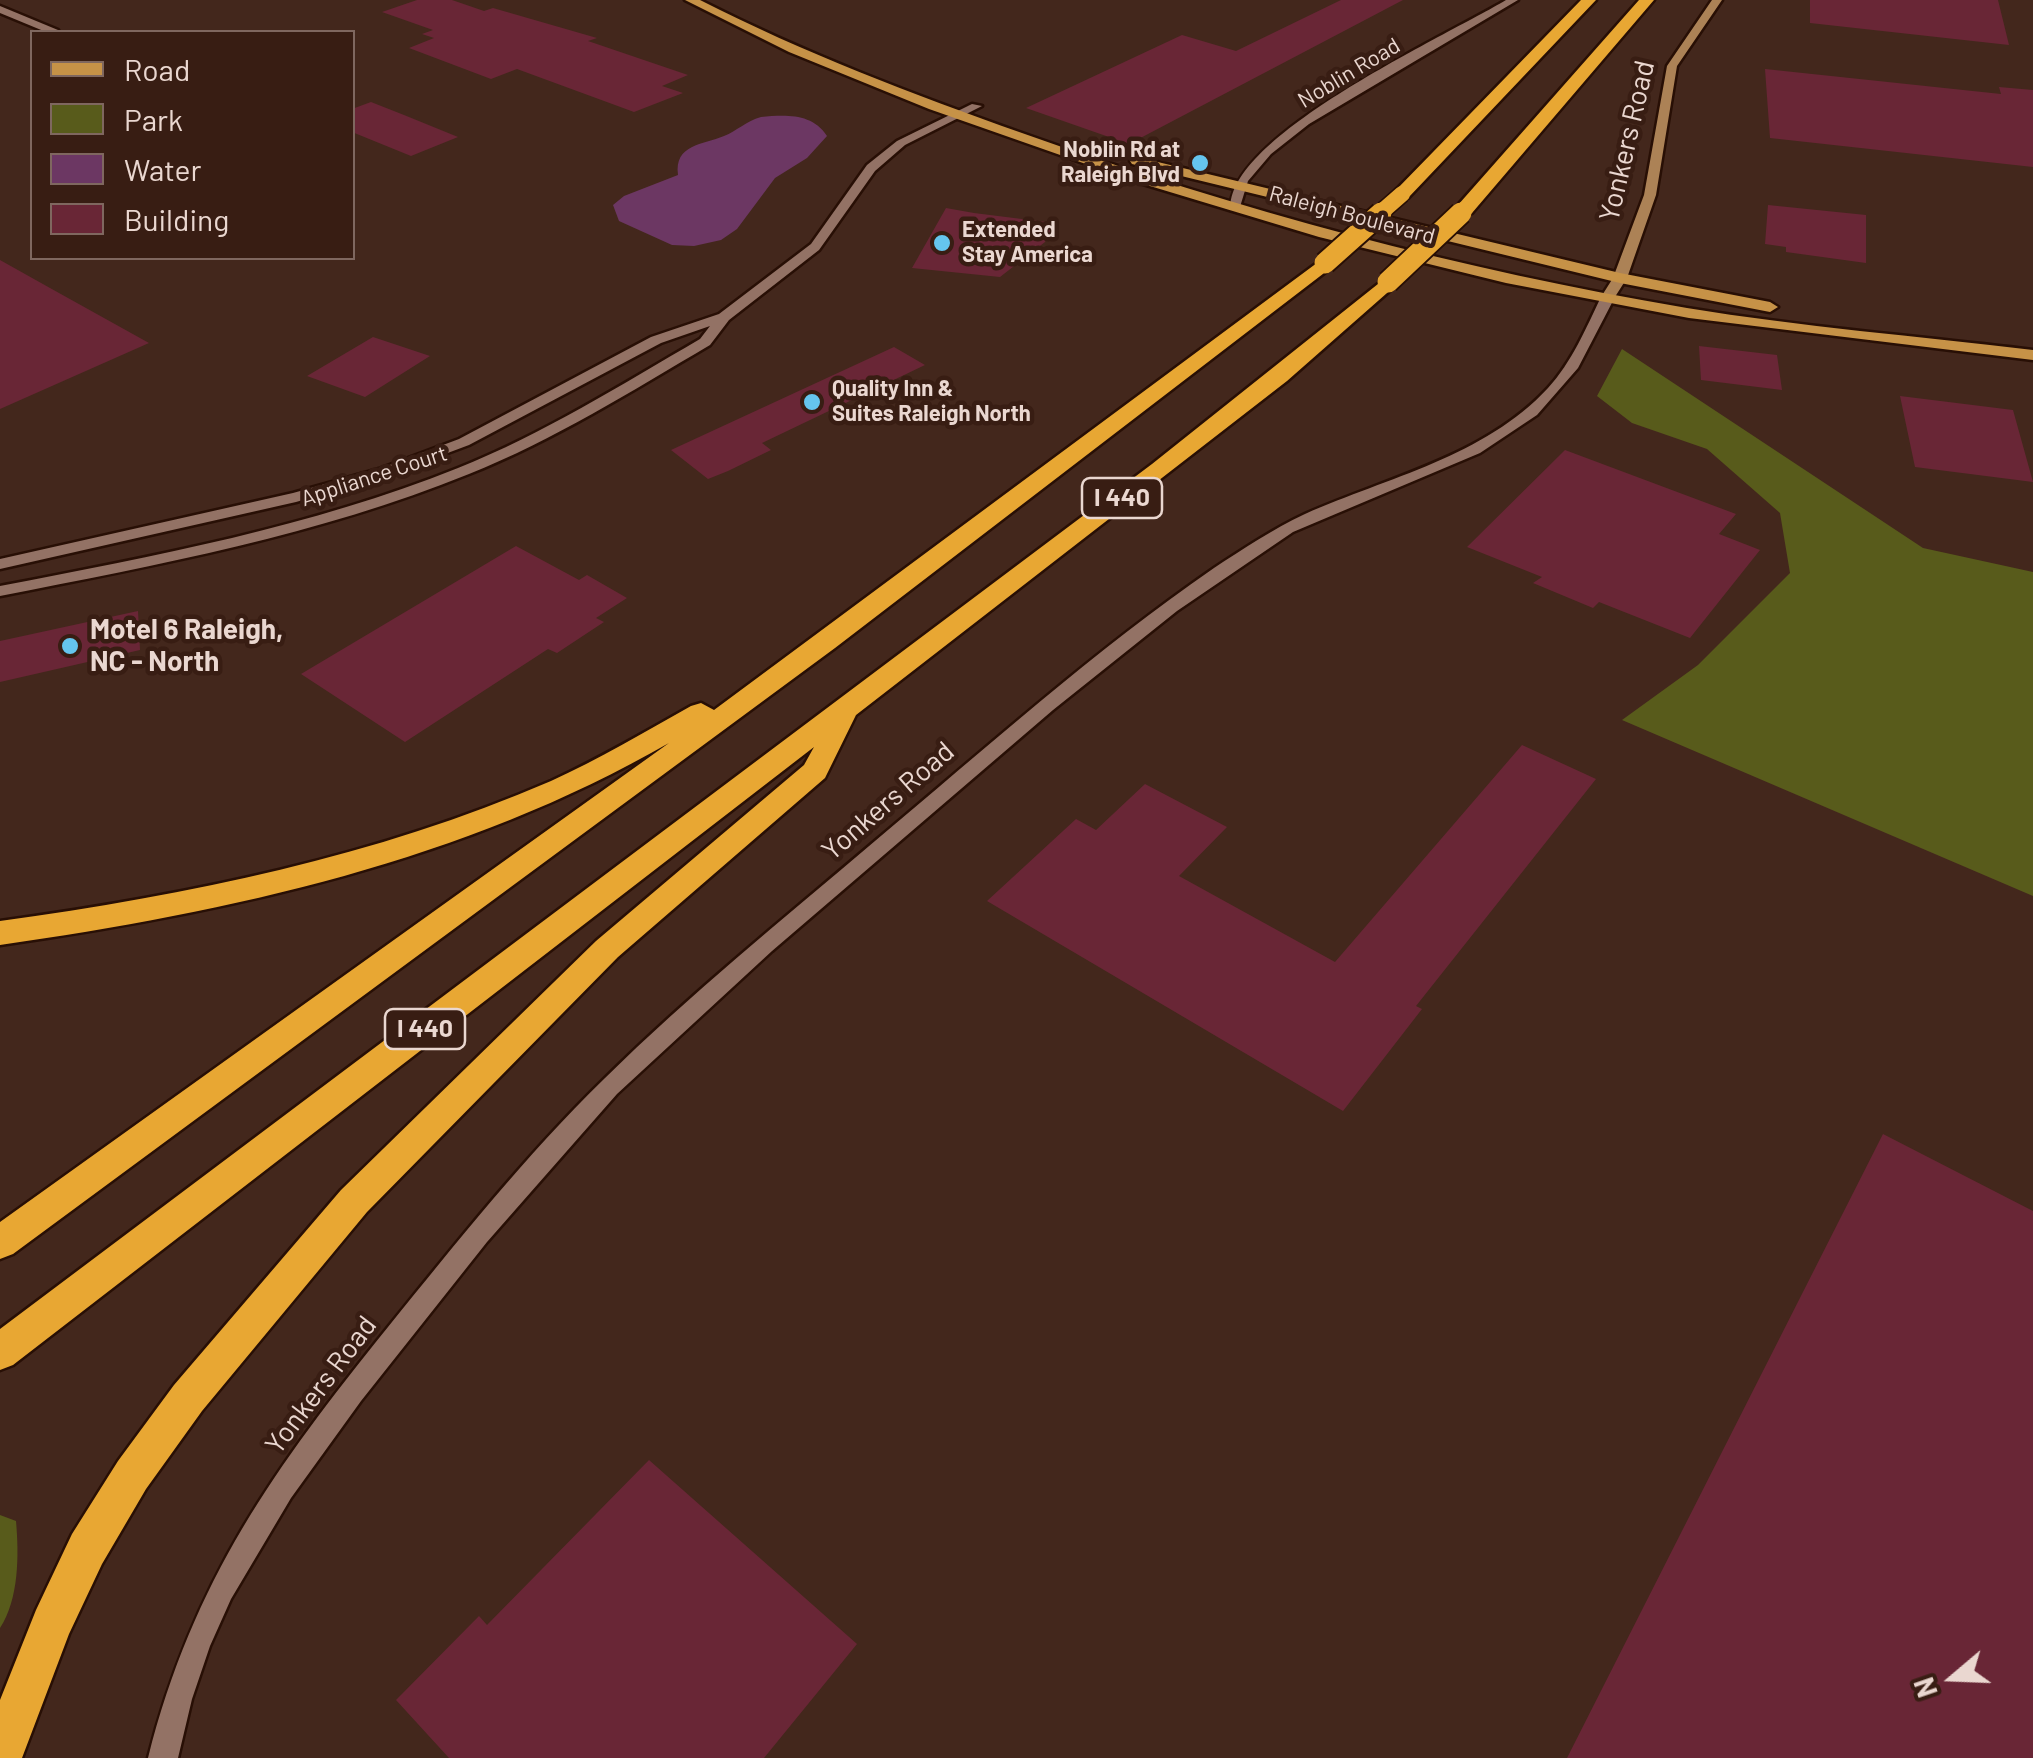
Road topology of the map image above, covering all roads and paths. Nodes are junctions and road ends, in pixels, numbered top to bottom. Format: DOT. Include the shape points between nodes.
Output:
graph roads {
  1 [pos="692,0"];
  2 [pos="720,0"];
  3 [pos="1513,0"];
  4 [pos="1589,0"];
  5 [pos="1647,0"];
  6 [pos="1717,0"];
  7 [pos="0,9"];
  8 [pos="49,30"];
  9 [pos="976,106"];
  10 [pos="956,115"];
  11 [pos="1236,186"];
  12 [pos="1235,207"];
  13 [pos="1620,278"];
  14 [pos="1608,298"];
  15 [pos="724,317"];
  16 [pos="2033,338"];
  17 [pos="2033,355"];
  18 [pos="0,564"];
  19 [pos="0,590"];
  20 [pos="826,642"];
  21 [pos="850,706"];
  22 [pos="0,933"];
  23 [pos="0,1243"];
  24 [pos="0,1352"];
  25 [pos="0,1757"];
  26 [pos="163,1758"];
  1 -- 10 [label="main road, Raleigh Boulevard" via="793,50"];
  2 -- 9 [label="main road, Raleigh Boulevard" via="830,51"];
  3 -- 11 [label="street, Noblin Road" via="1328,105 1289,132"];
  4 -- 20 [label="highway, I 440, bridge" via="1326,263"];
  5 -- 21 [label="highway, I 440, bridge" via="1464,209 1388,282 1205,434"];
  6 -- 13 [label="main road, Yonkers Road" via="1672,66 1650,195"];
  7 -- 8 [label="street"];
  9 -- 10 [label="street, Appliance Court"];
  9 -- 11 [label="main road, Raleigh Boulevard" via="1095,148"];
  10 -- 12 [label="main road, Raleigh Boulevard"];
  10 -- 15 [label="street, Appliance Court" via="901,143 872,168 815,247"];
  11 -- 12 [label="street"];
  11 -- 13 [label="main road, Raleigh Boulevard"];
  12 -- 14 [label="main road, Raleigh Boulevard"];
  13 -- 14 [label="main road, Yonkers Road"];
  13 -- 16 [label="main road, Raleigh Boulevard" via="1744,303"];
  14 -- 17 [label="main road, Raleigh Boulevard"];
  14 -- 26 [label="street, Yonkers Road" via="1555,390 1514,424 1439,465 1285,529 1210,579 1042,709 670,1029 574,1124 330,1418 260,1521 203,1620"];
  15 -- 18 [label="street, Appliance Court" via="656,340 464,442 384,472"];
  15 -- 19 [label="street, Appliance Court" via="706,342 507,451 427,486 240,539"];
  20 -- 22 [label="highway" via="615,761 468,824 218,895"];
  20 -- 23 [label="highway, I 440"];
  21 -- 24 [label="highway, I 440"];
  21 -- 25 [label="highway" via="815,771 521,1030 354,1201 188,1398 88,1548"];
}
